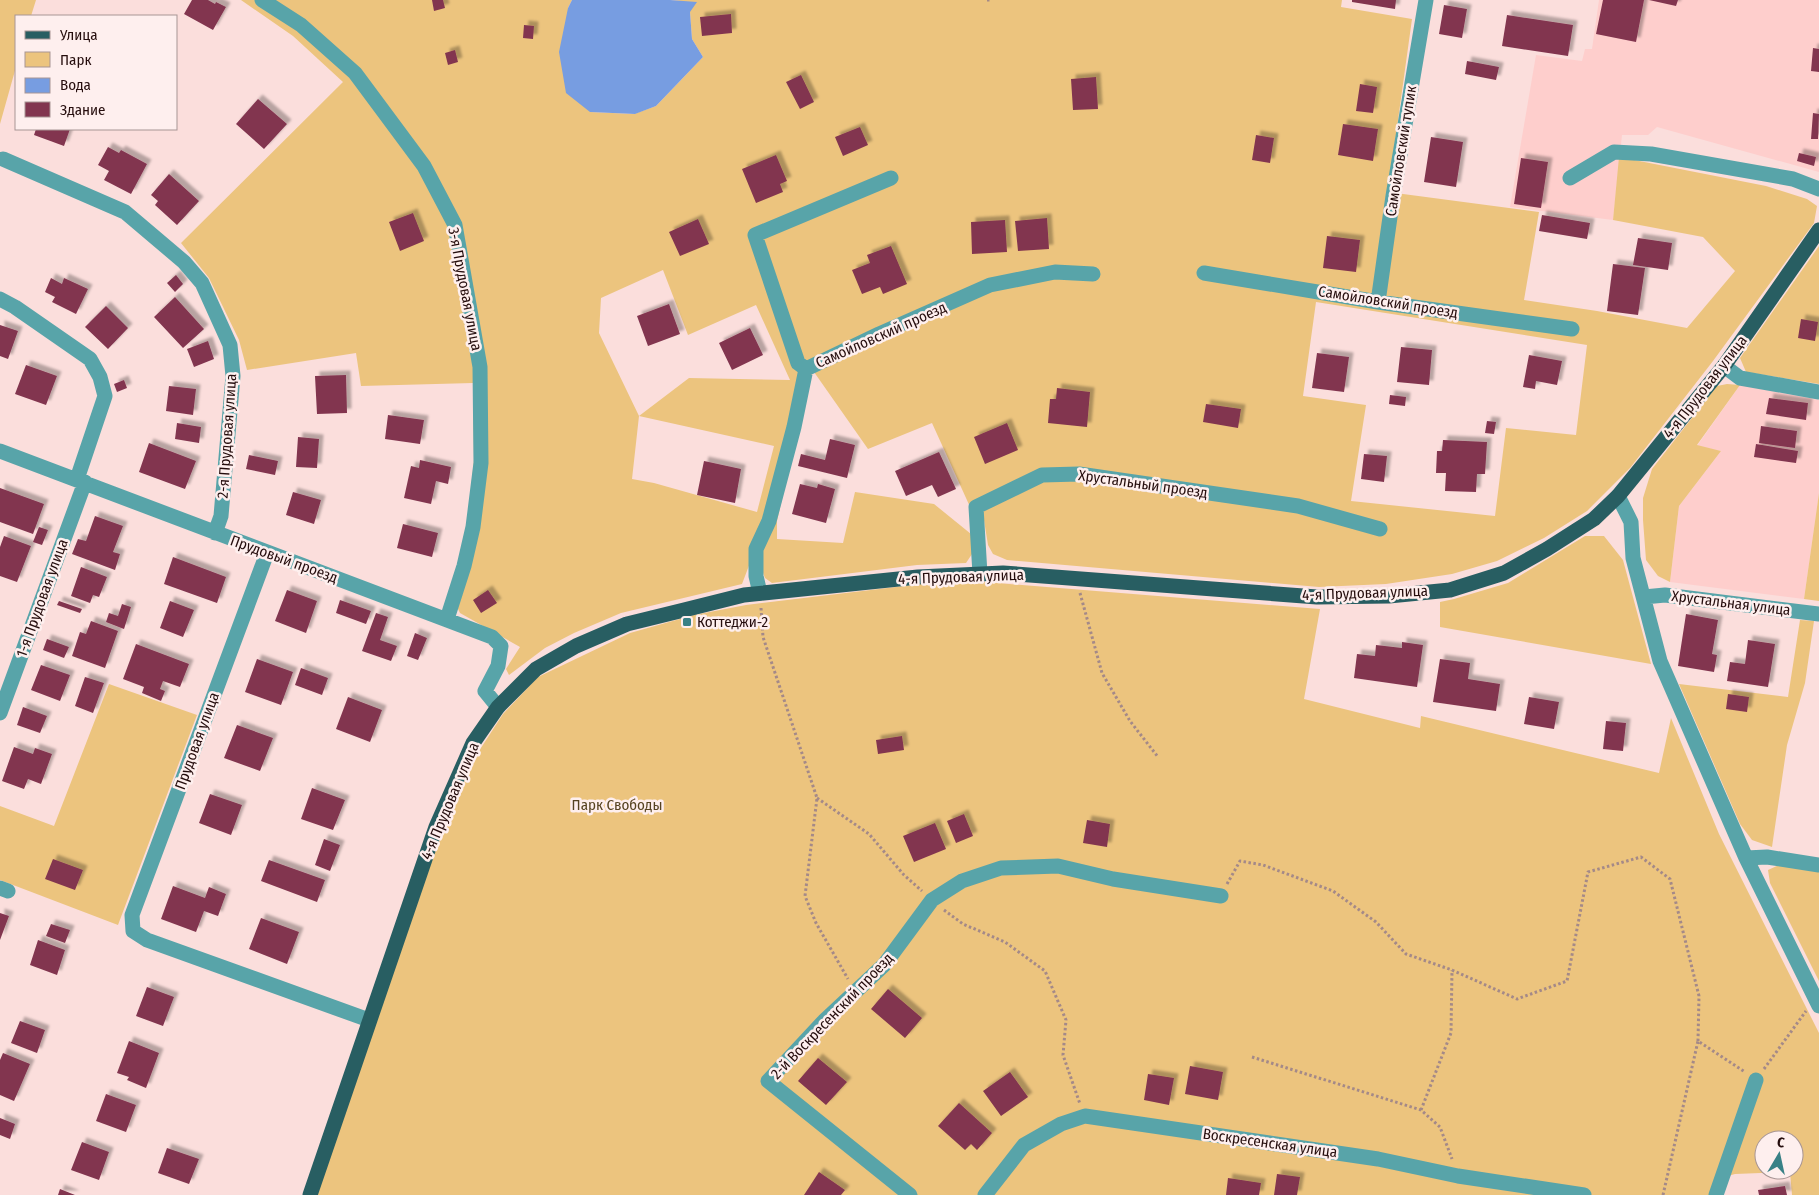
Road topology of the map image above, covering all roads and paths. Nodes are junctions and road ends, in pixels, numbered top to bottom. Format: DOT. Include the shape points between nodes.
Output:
graph roads {
  1 [pos="262,0"];
  2 [pos="986,0"];
  3 [pos="990,0"];
  4 [pos="1426,0"];
  5 [pos="3,158"];
  6 [pos="891,178"];
  7 [pos="1570,178"];
  8 [pos="1819,190"];
  9 [pos="1819,230"];
  10 [pos="1204,273"];
  11 [pos="1093,274"];
  12 [pos="0,299"];
  13 [pos="1378,302"];
  14 [pos="1572,329"];
  15 [pos="1724,366"];
  16 [pos="806,369"];
  17 [pos="1819,392"];
  18 [pos="0,450"];
  19 [pos="81,481"];
  20 [pos="1618,496"];
  21 [pos="1380,529"];
  22 [pos="215,533"];
  23 [pos="267,553"];
  24 [pos="980,574"];
  25 [pos="1075,577"];
  26 [pos="760,594"];
  27 [pos="1644,597"];
  28 [pos="1819,614"];
  29 [pos="447,619"];
  30 [pos="498,707"];
  31 [pos="0,713"];
  32 [pos="1158,757"];
  33 [pos="817,798"];
  34 [pos="1746,858"];
  35 [pos="1819,865"];
  36 [pos="1221,896"];
  37 [pos="932,900"];
  38 [pos="1452,970"];
  39 [pos="856,992"];
  40 [pos="1818,1004"];
  41 [pos="369,1020"];
  42 [pos="1698,1041"];
  43 [pos="1252,1057"];
  44 [pos="1756,1080"];
  45 [pos="1421,1110"];
  46 [pos="1085,1116"];
  47 [pos="1458,1176"];
  48 [pos="310,1195"];
  49 [pos="910,1195"];
  50 [pos="985,1195"];
  51 [pos="1584,1195"];
  52 [pos="1663,1195"];
  53 [pos="1716,1195"];
  1 -- 29 [label="street, 3-я Прудовая улица" via="301,25 355,73 424,166 455,225 480,367 481,463 473,527"];
  2 -- 3 [label="path"];
  4 -- 13 [label="street, Самойловский тупик"];
  5 -- 22 [label="street, 2-я Прудовая улица" via="125,212 184,262 202,283 230,345 233,376 221,516"];
  6 -- 16 [label="street" via="755,235 798,363"];
  7 -- 8 [label="street" via="1614,152 1652,154 1783,177"];
  9 -- 15 [label="main road, 4-я Прудовая улица"];
  10 -- 13 [label="street, Самойловский проезд"];
  11 -- 16 [label="street, Самойловский проезд" via="1055,272 990,285"];
  12 -- 19 [label="street, 1-я Прудовая улица" via="90,359 100,377 105,396"];
  13 -- 14 [label="street, Самойловский проезд"];
  15 -- 17 [label="street" via="1740,378"];
  15 -- 20 [label="main road, 4-я Прудовая улица"];
  16 -- 26 [label="street, Самойловский проезд" via="770,520 756,549"];
  18 -- 19 [label="street, Прудовый проезд"];
  19 -- 22 [label="street, Прудовый проезд"];
  19 -- 31 [label="street, 1-я Прудовая улица"];
  20 -- 25 [label="main road, 4-я Прудовая улица" via="1594,519 1547,549 1504,573 1450,590 1389,596 1317,597"];
  20 -- 27 [label="street" via="1630,522 1633,558"];
  21 -- 24 [label="street, Хрустальный проезд" via="1298,506 1079,474 1042,475 976,507"];
  22 -- 23 [label="street, Прудовый проезд"];
  23 -- 29 [label="street, Прудовый проезд"];
  23 -- 41 [label="street, Прудовая улица" via="132,915 133,930 146,940"];
  24 -- 25 [label="main road, 4-я Прудовая улица"];
  24 -- 26 [label="main road, 4-я Прудовая улица" via="918,577"];
  25 -- 32 [label="path" via="1102,673 1130,721"];
  26 -- 30 [label="main road, 4-я Прудовая улица" via="744,595 627,624 576,646 536,669"];
  26 -- 33 [label="path" via="763,637"];
  27 -- 28 [label="street, Хрустальная улица" via="1665,595"];
  27 -- 34 [label="street" via="1660,661"];
  29 -- 30 [label="street, Прудовый проезд" via="492,637 501,646 498,666 485,691"];
  30 -- 41 [label="main road, 4-я Прудовая улица" via="473,744 436,827"];
  33 -- 37 [label="path" via="868,834 904,875"];
  33 -- 39 [label="path" via="805,896 816,923"];
  34 -- 35 [label="street" via="1767,857"];
  34 -- 40 [label="street"];
  36 -- 37 [label="street, 2-й Воскресенский проезд" via="1113,880 1058,866 1001,868 962,881"];
  36 -- 38 [label="path" via="1240,861 1263,865 1333,891 1376,922 1406,954"];
  37 -- 39 [label="street, 2-й Воскресенский проезд" via="884,965"];
  37 -- 46 [label="path" via="963,924 1005,942 1045,971 1066,1020 1063,1055"];
  38 -- 42 [label="path" via="1517,999 1567,981 1588,872 1641,857 1670,879 1699,996"];
  38 -- 45 [label="path" via="1452,1034"];
  39 -- 49 [label="street, 2-й Воскресенский проезд" via="768,1081"];
  40 -- 44 [label="path" via="1805,1012"];
  41 -- 48 [label="main road, 4-я Прудовая улица"];
  42 -- 44 [label="path"];
  42 -- 52 [label="path"];
  43 -- 45 [label="path"];
  44 -- 53 [label="street"];
  45 -- 47 [label="path" via="1440,1127"];
  46 -- 47 [label="street, Воскресенская улица" via="1378,1160"];
  46 -- 50 [label="street, Воскресенская улица" via="1061,1124 1024,1145"];
  47 -- 51 [label="street, Воскресенская улица"];
}
